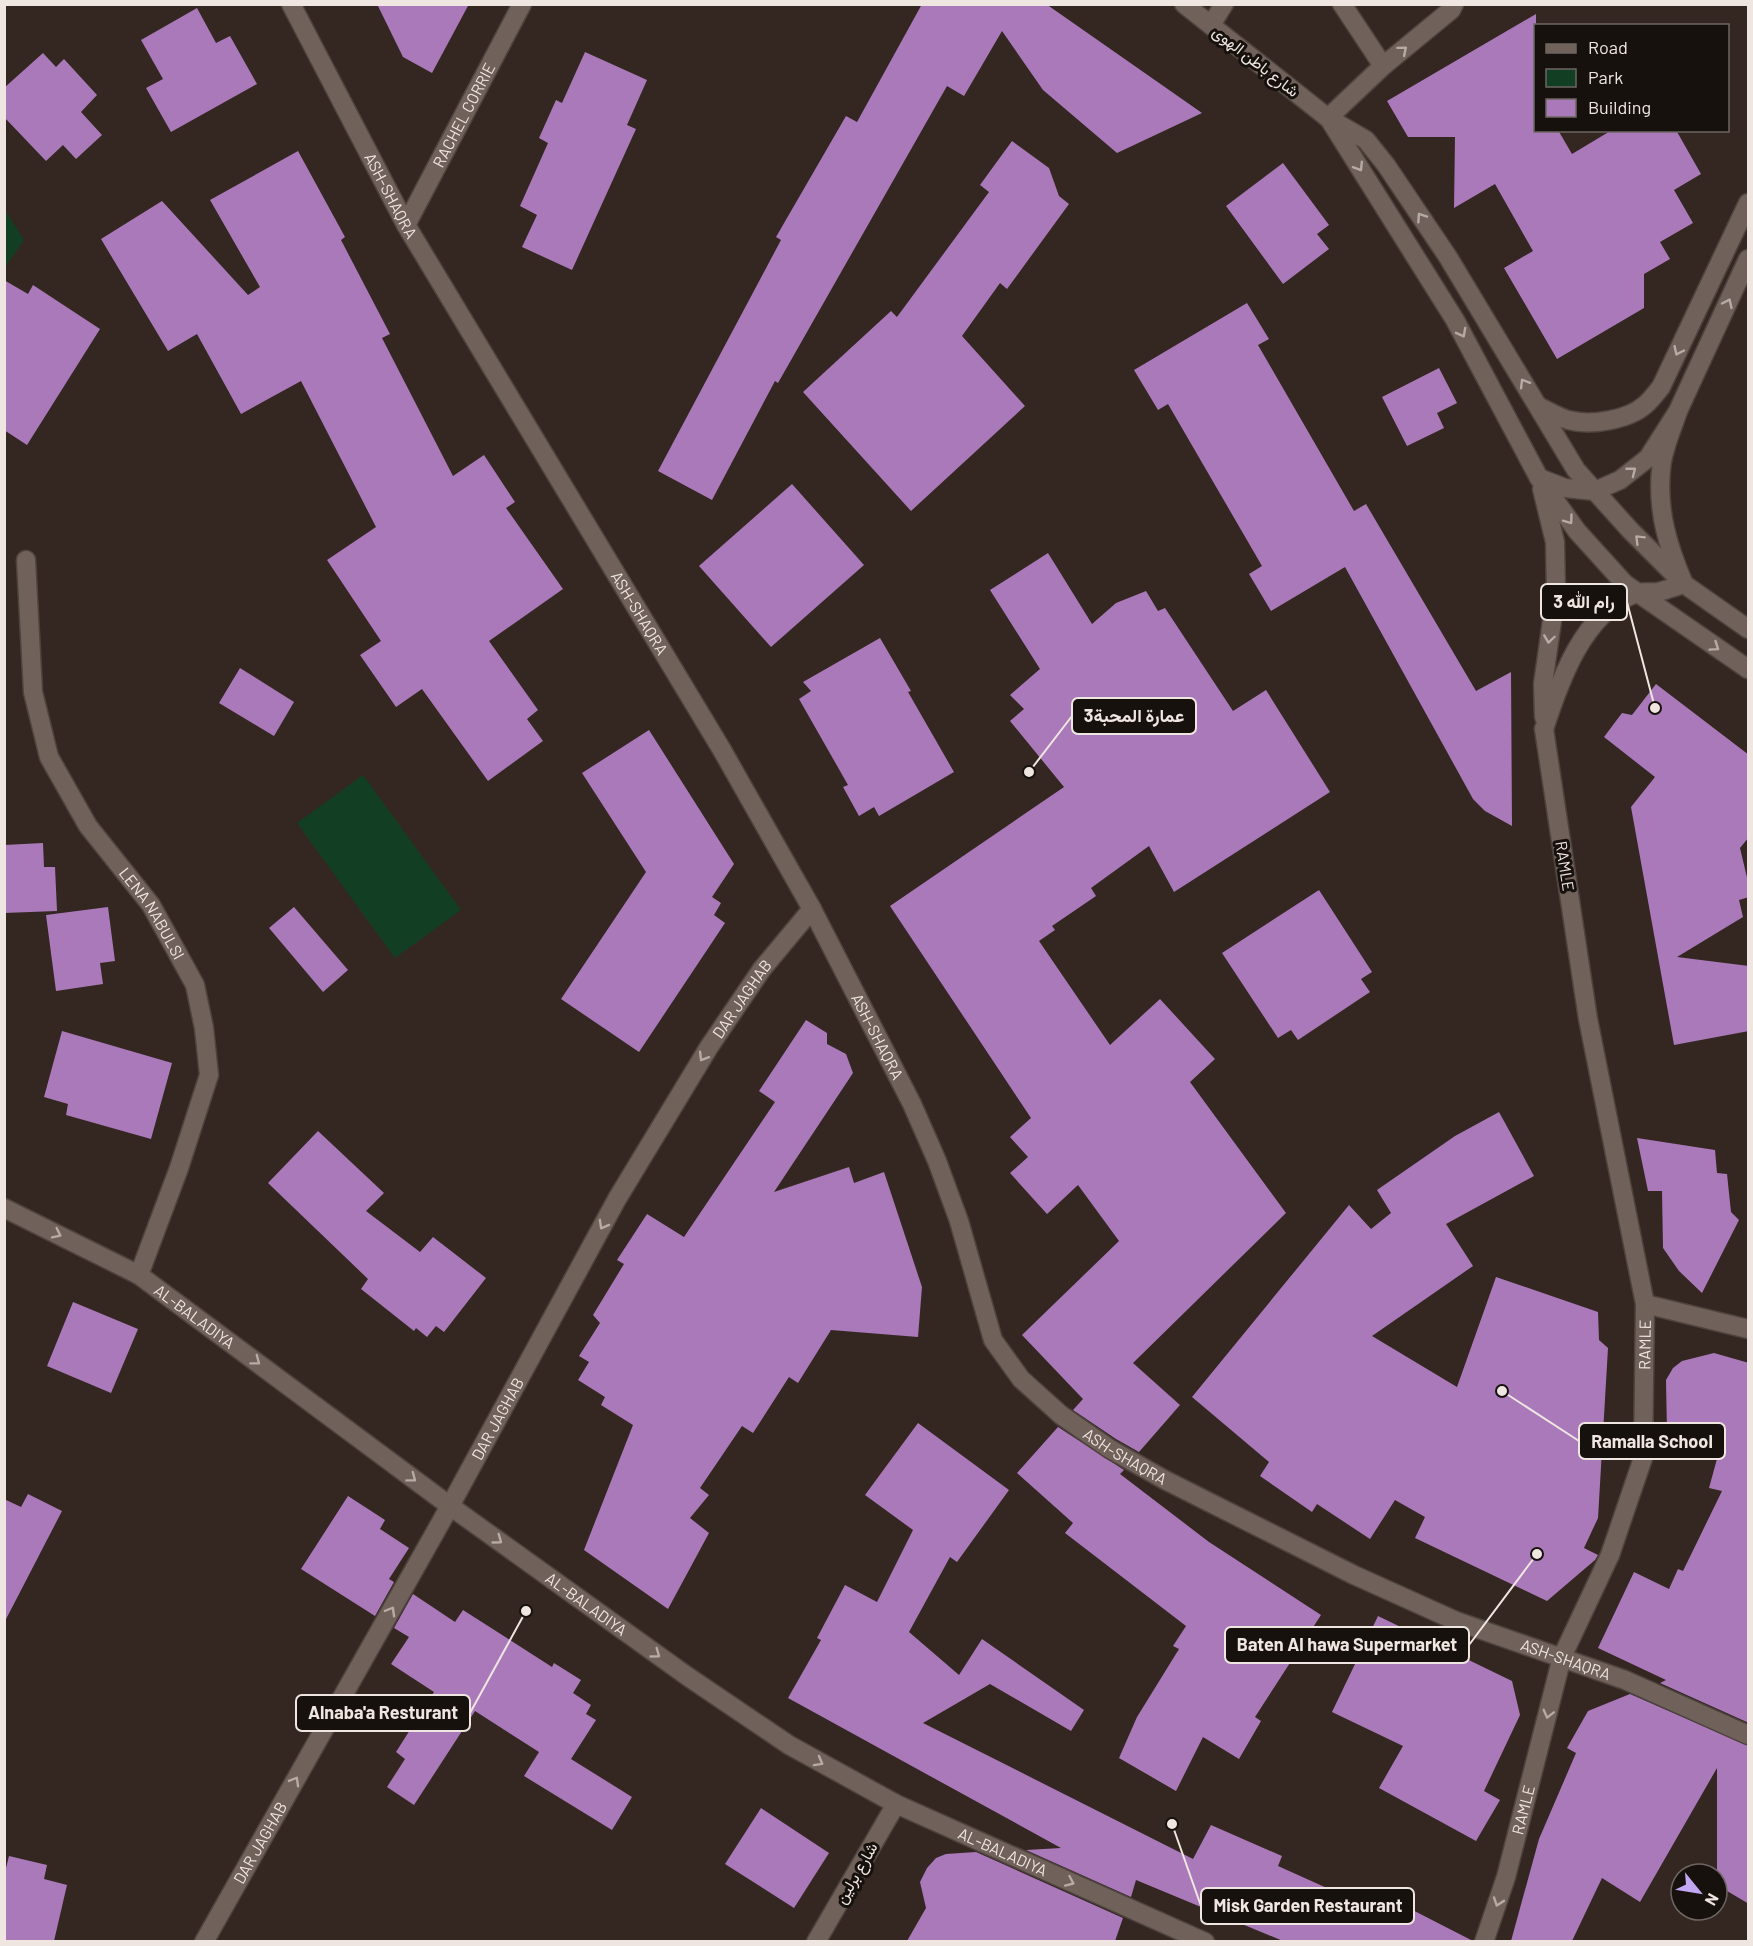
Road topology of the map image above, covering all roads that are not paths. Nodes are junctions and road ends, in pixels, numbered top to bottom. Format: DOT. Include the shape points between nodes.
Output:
graph roads {
  1 [pos="291,4"];
  2 [pos="522,4"];
  3 [pos="1184,4"];
  4 [pos="1224,4"];
  5 [pos="1342,4"];
  6 [pos="1450,6"];
  7 [pos="1211,25"];
  8 [pos="1383,66"];
  9 [pos="1328,118"];
  10 [pos="1749,203"];
  11 [pos="406,225"];
  12 [pos="1749,259"];
  13 [pos="1538,406"];
  14 [pos="1678,411"];
  15 [pos="1539,478"];
  16 [pos="1595,491"];
  17 [pos="26,560"];
  18 [pos="1684,584"];
  19 [pos="1637,592"];
  20 [pos="1749,629"];
  21 [pos="1749,669"];
  22 [pos="1544,729"];
  23 [pos="812,909"];
  24 [pos="4,1208"];
  25 [pos="140,1275"];
  26 [pos="1645,1304"];
  27 [pos="1749,1329"];
  28 [pos="450,1506"];
  29 [pos="1562,1657"];
  30 [pos="1749,1735"];
  31 [pos="896,1804"];
  32 [pos="204,1941"];
  33 [pos="816,1941"];
  34 [pos="1205,1941"];
  35 [pos="1484,1941"];
  1 -- 11 [label="street, ASH-SHAQRA"];
  2 -- 11 [label="street, RACHEL CORRIE"];
  3 -- 7 [label="street, شارع باطن الهوى"];
  4 -- 7 [label="street"];
  5 -- 8 [label="street"];
  8 -- 6 [label="street, one-way"];
  7 -- 9 [label="street, شارع باطن الهوى"];
  8 -- 9 [label="street"];
  13 -- 9 [label="street, one-way" via="1448,257 1386,165 1366,141"];
  9 -- 15 [label="street, one-way" via="1455,320"];
  10 -- 13 [label="street, one-way" via="1661,387 1645,406 1627,415 1587,422 1570,420"];
  11 -- 23 [label="street, ASH-SHAQRA" via="722,750"];
  14 -- 12 [label="street, one-way"];
  13 -- 16 [label="street" via="1576,470"];
  16 -- 14 [label="street, one-way" via="1620,480 1648,458"];
  14 -- 18 [label="street" via="1661,468 1661,496 1665,534"];
  15 -- 16 [label="street" via="1565,488"];
  15 -- 19 [label="street, one-way" via="1577,531"];
  15 -- 22 [label="street, RAMLE, one-way" via="1555,542 1556,593 1543,684"];
  18 -- 16 [label="street, one-way"];
  17 -- 25 [label="street, LENA NABULSI" via="33,692 49,757 88,826 151,905 195,985 204,1028 209,1075"];
  18 -- 19 [label="street" via="1657,592"];
  18 -- 20 [label="street"];
  19 -- 21 [label="street, one-way"];
  19 -- 22 [label="street" via="1611,605 1592,627 1559,684"];
  22 -- 26 [label="street, RAMLE" via="1588,1018"];
  23 -- 28 [label="street, DAR JAGHAB, one-way" via="762,969 617,1199"];
  23 -- 29 [label="street, ASH-SHAQRA" via="937,1161 959,1221 993,1340 1021,1379 1061,1415 1110,1449 1166,1480 1446,1617"];
  24 -- 25 [label="street, AL-BALADIYA, one-way"];
  25 -- 28 [label="street, AL-BALADIYA, one-way"];
  26 -- 27 [label="street"];
  26 -- 29 [label="street, RAMLE" via="1643,1458 1610,1555"];
  28 -- 31 [label="street, AL-BALADIYA, one-way" via="789,1745"];
  32 -- 28 [label="street, DAR JAGHAB, one-way"];
  29 -- 30 [label="street, ASH-SHAQRA" via="1625,1680"];
  29 -- 35 [label="street, RAMLE, one-way" via="1506,1877"];
  31 -- 33 [label="street, شارع برلين"];
  31 -- 34 [label="street, AL-BALADIYA, one-way"];
}
